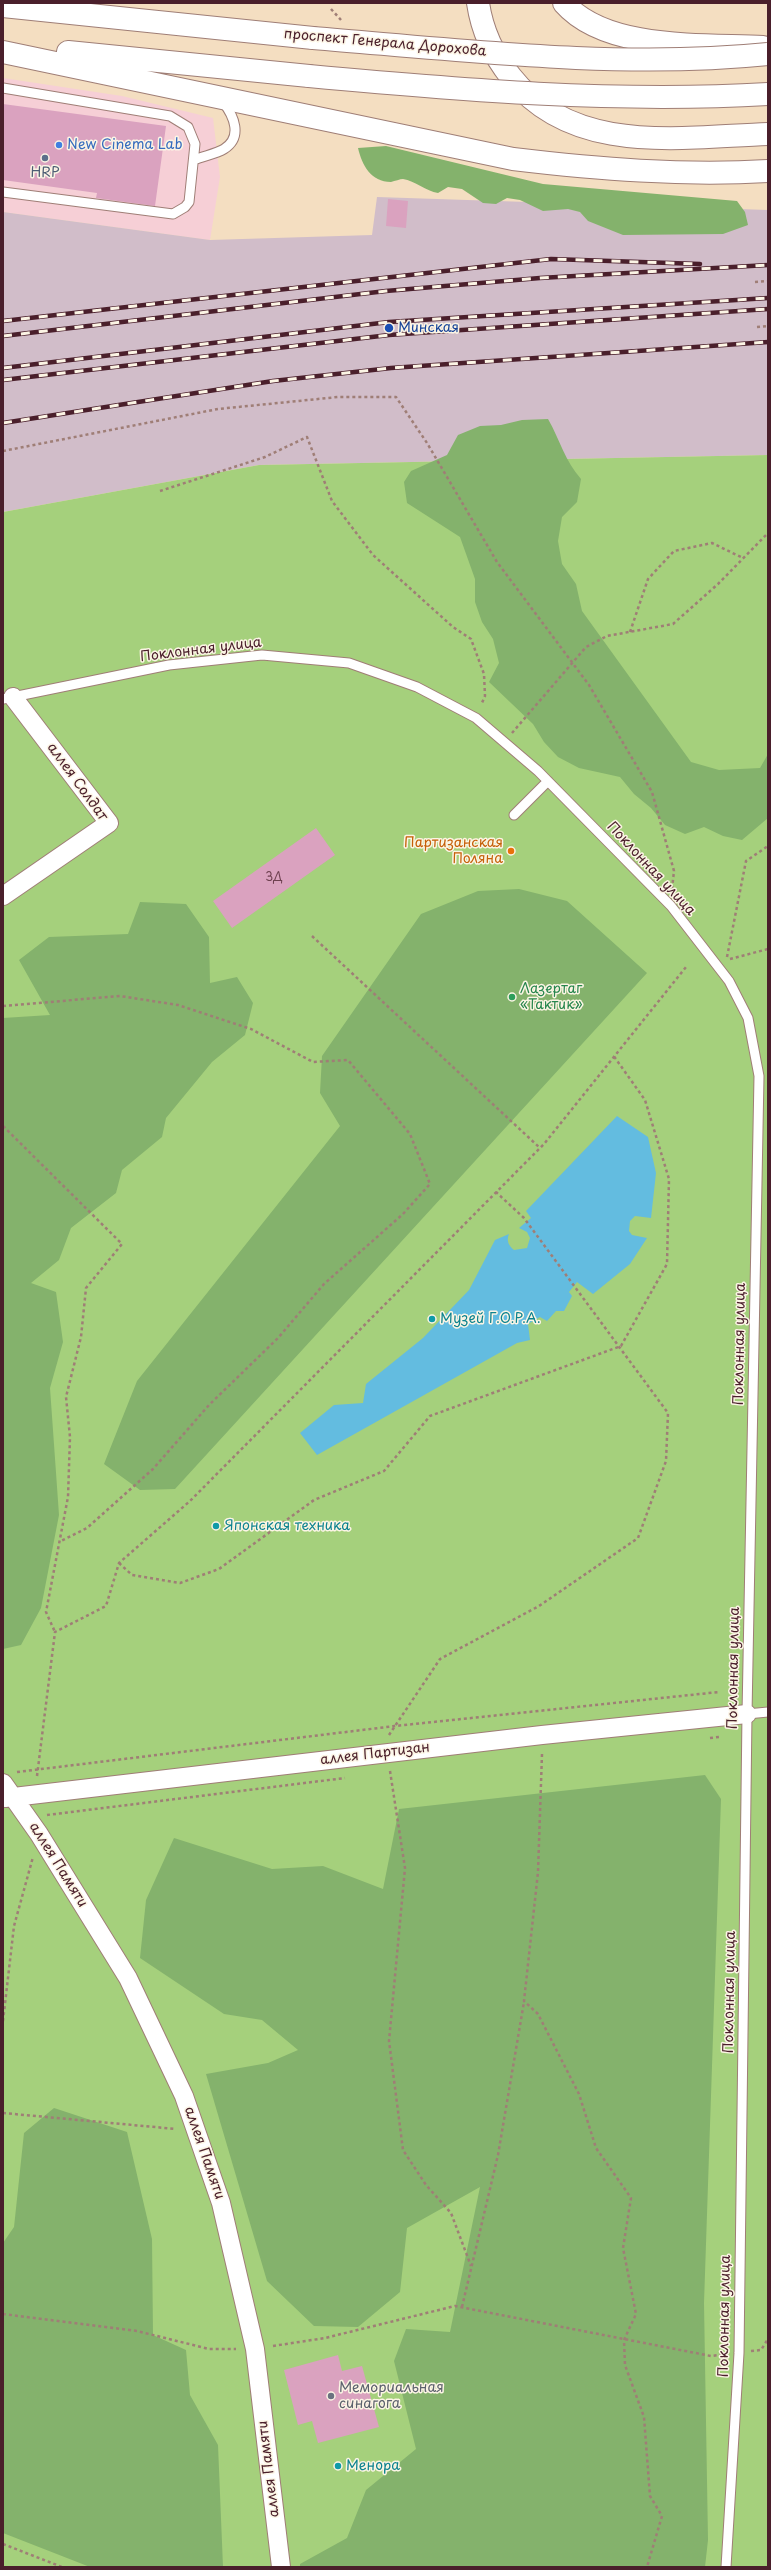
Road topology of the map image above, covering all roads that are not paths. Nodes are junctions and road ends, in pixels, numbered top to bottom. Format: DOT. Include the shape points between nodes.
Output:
graph roads {
  1 [pos="478,3"];
  2 [pos="564,3"];
  3 [pos="3,6"];
  4 [pos="3,47"];
  5 [pos="768,47"];
  6 [pos="3,52"];
  7 [pos="768,54"];
  8 [pos="3,88"];
  9 [pos="768,94"];
  10 [pos="217,95"];
  11 [pos="768,134"];
  12 [pos="194,160"];
  13 [pos="768,170"];
  14 [pos="3,192"];
  15 [pos="8,698"];
  16 [pos="548,781"];
  17 [pos="514,815"];
  18 [pos="3,896"];
  19 [pos="768,1712"];
  20 [pos="747,1714"];
  21 [pos="9,1778"];
  22 [pos="9,1798"];
  23 [pos="281,2567"];
  24 [pos="726,2567"];
  1 -- 11 [label="main road" via="485,31 505,69 518,86 552,113 577,126 612,135 699,137"];
  2 -- 5 [label="main road" via="596,27 633,38"];
  3 -- 7 [label="main road, проспект Генерала Дорохова, bridge" via="313,38 549,56 646,58"];
  4 -- 9 [label="main road, bridge" via="547,95 648,97"];
  6 -- 10 [label="main road"];
  8 -- 12 [label="lane" via="170,116 188,127 193,136"];
  10 -- 12 [label="lane" via="233,114 234,134 223,150"];
  10 -- 13 [label="main road" via="513,159 598,169 667,173"];
  12 -- 14 [label="lane" via="189,202 173,214"];
  15 -- 16 [label="lane, Поклонная улица" via="169,665 262,655 350,664 417,687 476,718"];
  15 -- 18 [label="street, аллея Солдат" via="109,823"];
  16 -- 17 [label="lane"];
  16 -- 20 [label="lane, Поклонная улица" via="671,906 729,981 748,1018 759,1076"];
  19 -- 20 [label="lane"];
  20 -- 22 [label="street, аллея Партизан" via="382,1753"];
  20 -- 24 [label="lane, Поклонная улица" via="739,2353"];
  21 -- 22 [label="street, аллея Памяти"];
  22 -- 23 [label="street, аллея Памяти" via="28,1817 128,1978 184,2096 221,2203 255,2349"];
}
